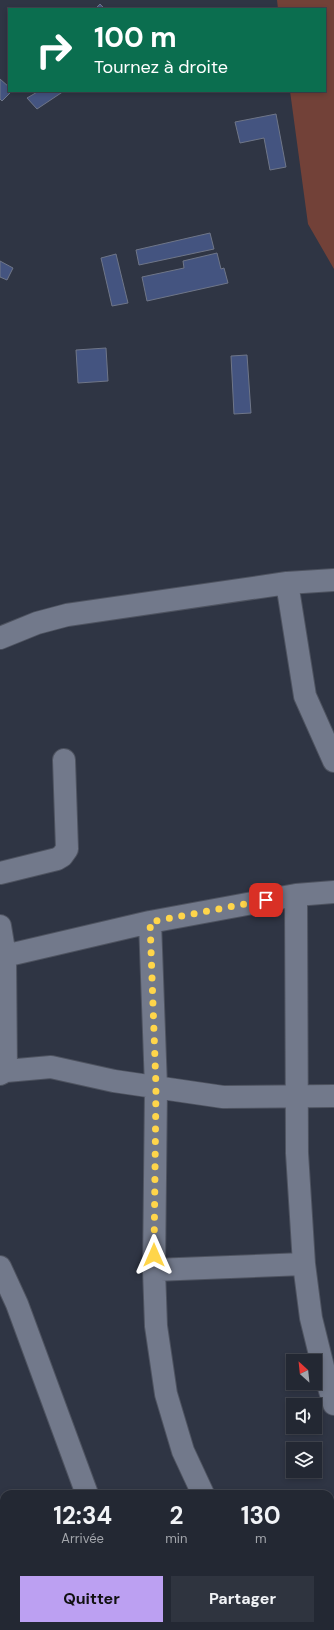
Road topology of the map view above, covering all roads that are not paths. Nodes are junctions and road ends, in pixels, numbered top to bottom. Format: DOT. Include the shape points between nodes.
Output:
graph roads {
  1 [pos="334,580"];
  2 [pos="287,583"];
  3 [pos="0,638"];
  4 [pos="326,724"];
  5 [pos="64,760"];
  6 [pos="334,761"];
  7 [pos="0,873"];
  8 [pos="334,892"];
  9 [pos="296,895"];
  10 [pos="150,922"];
  11 [pos="0,926"];
  12 [pos="3,956"];
  13 [pos="3,1072"];
  14 [pos="156,1087"];
  15 [pos="296,1096"];
  16 [pos="334,1096"];
  17 [pos="304,1264"];
  18 [pos="0,1267"];
  19 [pos="154,1270"];
  20 [pos="334,1404"];
  21 [pos="87,1490"];
  22 [pos="201,1490"];
  1 -- 2 [label="street"];
  2 -- 3 [label="street" via="67,615 37,623"];
  2 -- 4 [label="street" via="305,696"];
  4 -- 6 [label="street"];
  5 -- 7 [label="street" via="67,849 57,859"];
  8 -- 9 [label="street"];
  9 -- 10 [label="street"];
  9 -- 15 [label="street"];
  10 -- 12 [label="street"];
  10 -- 14 [label="street"];
  11 -- 12 [label="street"];
  12 -- 13 [label="street"];
  13 -- 14 [label="street" via="51,1066 114,1081"];
  14 -- 15 [label="street" via="223,1098"];
  14 -- 19 [label="street"];
  15 -- 16 [label="street"];
  15 -- 17 [label="street"];
  17 -- 19 [label="street"];
  17 -- 20 [label="street" via="311,1318"];
  18 -- 21 [label="street" via="18,1304"];
  19 -- 22 [label="street" via="156,1326 166,1394 183,1451"];
}
